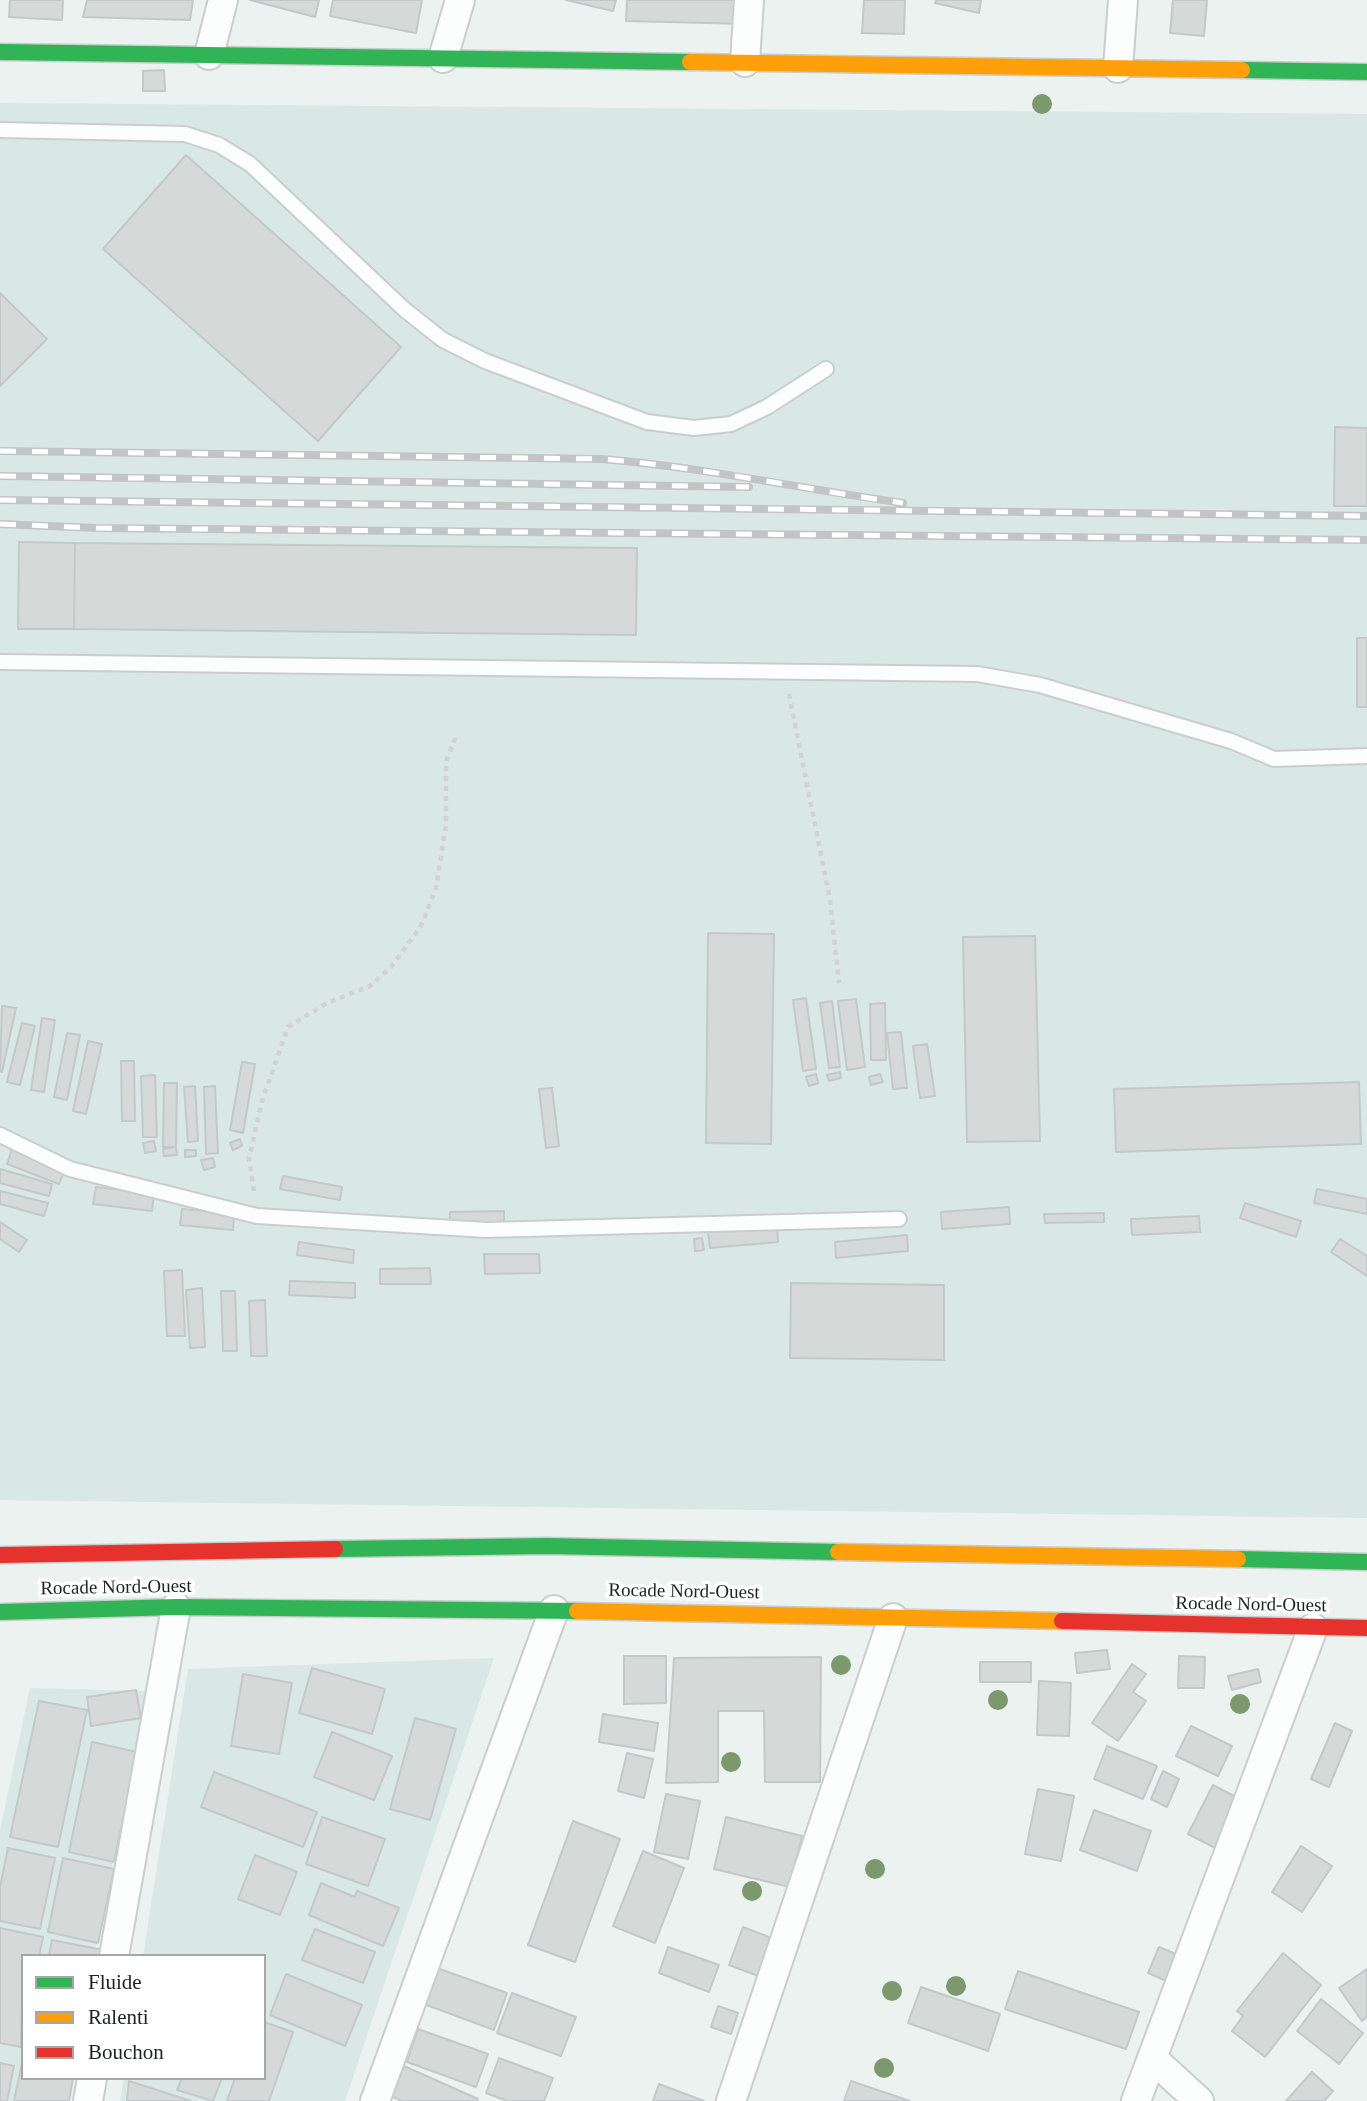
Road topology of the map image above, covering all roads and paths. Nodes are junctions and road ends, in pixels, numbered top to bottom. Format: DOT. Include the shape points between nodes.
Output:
graph roads {
  1 [pos="223,0"];
  2 [pos="460,0"];
  3 [pos="749,0"];
  4 [pos="1122,0"];
  5 [pos="0,52"];
  6 [pos="209,55"];
  7 [pos="443,58"];
  8 [pos="746,62"];
  9 [pos="1118,68"];
  10 [pos="1367,72"];
  11 [pos="0,130"];
  12 [pos="826,369"];
  13 [pos="0,662"];
  14 [pos="788,670"];
  15 [pos="457,733"];
  16 [pos="1367,756"];
  17 [pos="839,983"];
  18 [pos="0,1135"];
  19 [pos="257,1216"];
  20 [pos="899,1219"];
  21 [pos="0,1555"];
  22 [pos="1367,1562"];
  23 [pos="176,1607"];
  24 [pos="554,1609"];
  25 [pos="1,1616"];
  26 [pos="893,1618"];
  27 [pos="1313,1628"];
  28 [pos="1367,1628"];
  29 [pos="114,1954"];
  30 [pos="1152,2058"];
  31 [pos="92,2080"];
  32 [pos="88,2101"];
  33 [pos="375,2101"];
  34 [pos="732,2101"];
  35 [pos="1136,2101"];
  36 [pos="1199,2101"];
  1 -- 6 [label="street"];
  2 -- 7 [label="street"];
  3 -- 8 [label="street"];
  4 -- 9 [label="street"];
  5 -- 6 [label="main road"];
  6 -- 7 [label="main road"];
  7 -- 8 [label="main road"];
  8 -- 9 [label="main road"];
  9 -- 10 [label="main road"];
  11 -- 12 [label="lane" via="185,134 219,145 250,164 443,340 485,361 648,422 694,428 731,424"];
  13 -- 14 [label="lane"];
  14 -- 16 [label="lane" via="976,674 1040,685 1231,741 1274,759"];
  14 -- 17 [label="path" via="798,751 815,813 830,900"];
  15 -- 19 [label="path" via="446,762 443,856 421,926 392,966 370,986 327,1003 288,1027 262,1101 249,1159"];
  18 -- 19 [label="lane" via="70,1168"];
  19 -- 20 [label="lane" via="486,1230"];
  21 -- 22 [label="main road, Rocade Nord-Ouest" via="547,1546"];
  23 -- 24 [label="main road, Rocade Nord-Ouest"];
  23 -- 25 [label="main road, Rocade Nord-Ouest"];
  23 -- 29 [label="street"];
  24 -- 26 [label="main road, Rocade Nord-Ouest"];
  24 -- 33 [label="street"];
  26 -- 27 [label="main road, Rocade Nord-Ouest"];
  26 -- 34 [label="street"];
  27 -- 28 [label="main road, Rocade Nord-Ouest"];
  27 -- 30 [label="street"];
  30 -- 35 [label="street"];
  30 -- 36 [label="street"];
  31 -- 32 [label="street"];
}
